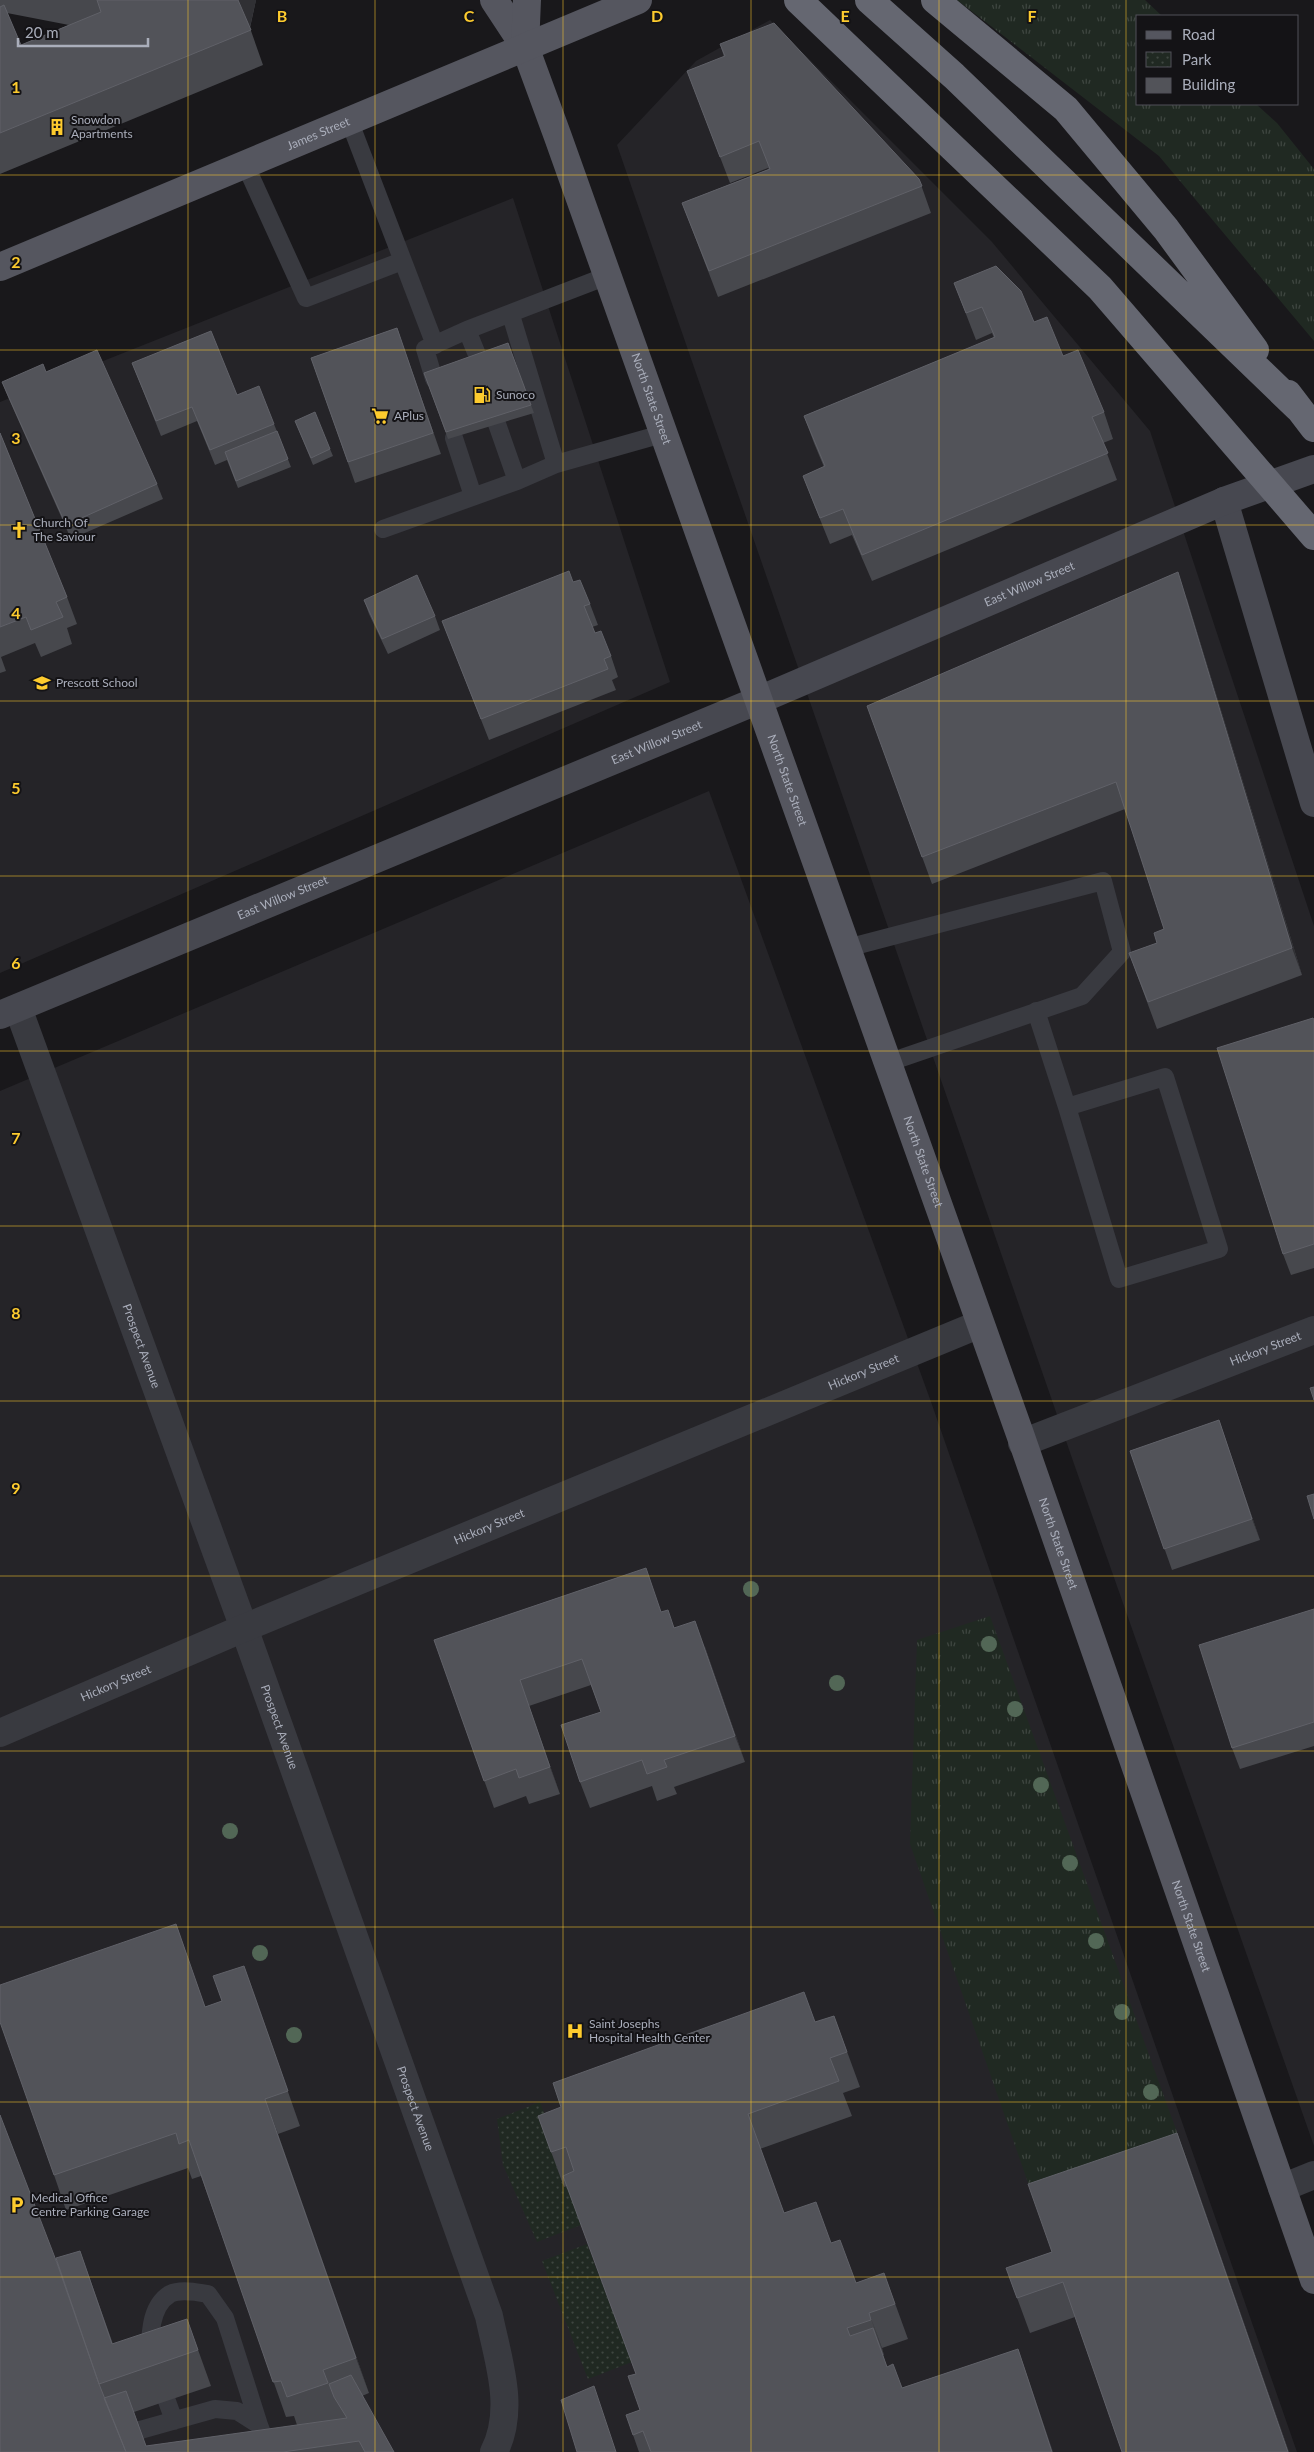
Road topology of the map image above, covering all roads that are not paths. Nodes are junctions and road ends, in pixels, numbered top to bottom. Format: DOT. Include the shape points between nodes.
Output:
graph roads {
  1 [pos="494,0"];
  2 [pos="527,0"];
  3 [pos="638,0"];
  4 [pos="798,0"];
  5 [pos="936,0"];
  6 [pos="878,8"];
  7 [pos="525,47"];
  8 [pos="349,120"];
  9 [pos="244,164"];
  10 [pos="402,261"];
  11 [pos="0,267"];
  12 [pos="608,276"];
  13 [pos="511,315"];
  14 [pos="468,330"];
  15 [pos="435,345"];
  16 [pos="480,362"];
  17 [pos="434,379"];
  18 [pos="1306,418"];
  19 [pos="498,424"];
  20 [pos="662,434"];
  21 [pos="454,438"];
  22 [pos="556,464"];
  23 [pos="1314,469"];
  24 [pos="517,481"];
  25 [pos="473,496"];
  26 [pos="1224,501"];
  27 [pos="383,529"];
  28 [pos="1314,536"];
  29 [pos="759,700"];
  30 [pos="1314,803"];
  31 [pos="847,948"];
  32 [pos="9,1011"];
  33 [pos="1036,1011"];
  34 [pos="888,1063"];
  35 [pos="1068,1107"];
  36 [pos="980,1324"];
  37 [pos="1314,1330"];
  38 [pos="1022,1443"];
  39 [pos="244,1628"];
  40 [pos="0,1733"];
  41 [pos="1314,2175"];
  42 [pos="1282,2188"];
  43 [pos="1314,2280"];
  44 [pos="174,2420"];
  45 [pos="259,2425"];
  46 [pos="119,2436"];
  47 [pos="269,2452"];
  48 [pos="494,2452"];
  1 -- 7 [label="main road, North State Street"];
  2 -- 7 [label="main road, North State Street"];
  3 -- 7 [label="main road, James Street"];
  4 -- 28 [label="highway" via="1100,288"];
  5 -- 18 [label="highway" via="1066,109 1166,229"];
  6 -- 18 [label="highway" via="954,76"];
  7 -- 8 [label="main road, James Street"];
  7 -- 12 [label="main road, North State Street"];
  8 -- 9 [label="main road, James Street"];
  8 -- 10 [label="lane"];
  9 -- 10 [label="lane" via="306,298"];
  9 -- 11 [label="main road, James Street"];
  10 -- 15 [label="lane"];
  12 -- 13 [label="lane"];
  12 -- 20 [label="main road, North State Street"];
  13 -- 14 [label="lane"];
  13 -- 22 [label="lane"];
  14 -- 15 [label="lane"];
  14 -- 16 [label="lane"];
  15 -- 17 [label="lane" via="425,349"];
  19 -- 24 [label="lane"];
  20 -- 22 [label="lane"];
  20 -- 29 [label="main road, North State Street"];
  21 -- 25 [label="lane"];
  22 -- 24 [label="lane"];
  23 -- 26 [label="street, East Willow Street"];
  24 -- 25 [label="lane"];
  25 -- 27 [label="lane"];
  26 -- 29 [label="street, East Willow Street"];
  26 -- 30 [label="street"];
  29 -- 31 [label="main road, North State Street"];
  29 -- 32 [label="street, East Willow Street"];
  31 -- 33 [label="lane" via="1103,881 1122,952 1082,996"];
  31 -- 34 [label="main road, North State Street"];
  32 -- 39 [label="street, Prospect Avenue"];
  33 -- 34 [label="lane"];
  33 -- 35 [label="lane"];
  34 -- 36 [label="main road, North State Street"];
  35 -- 35 [label="lane" via="1118,1279 1219,1249 1165,1077"];
  36 -- 38 [label="main road, North State Street"];
  36 -- 39 [label="street, Hickory Street"];
  37 -- 38 [label="street, Hickory Street"];
  38 -- 42 [label="main road, North State Street"];
  39 -- 40 [label="street, Hickory Street"];
  39 -- 48 [label="street, Prospect Avenue" via="489,2316 505,2396 503,2425"];
  41 -- 42 [label="street"];
  42 -- 43 [label="main road, North State Street"];
  44 -- 45 [label="lane" via="215,2409 237,2411"];
  44 -- 45 [label="lane" via="153,2358 151,2328 157,2309 170,2294 192,2291 208,2294 225,2318"];
  44 -- 46 [label="lane"];
  45 -- 47 [label="lane"];
}
